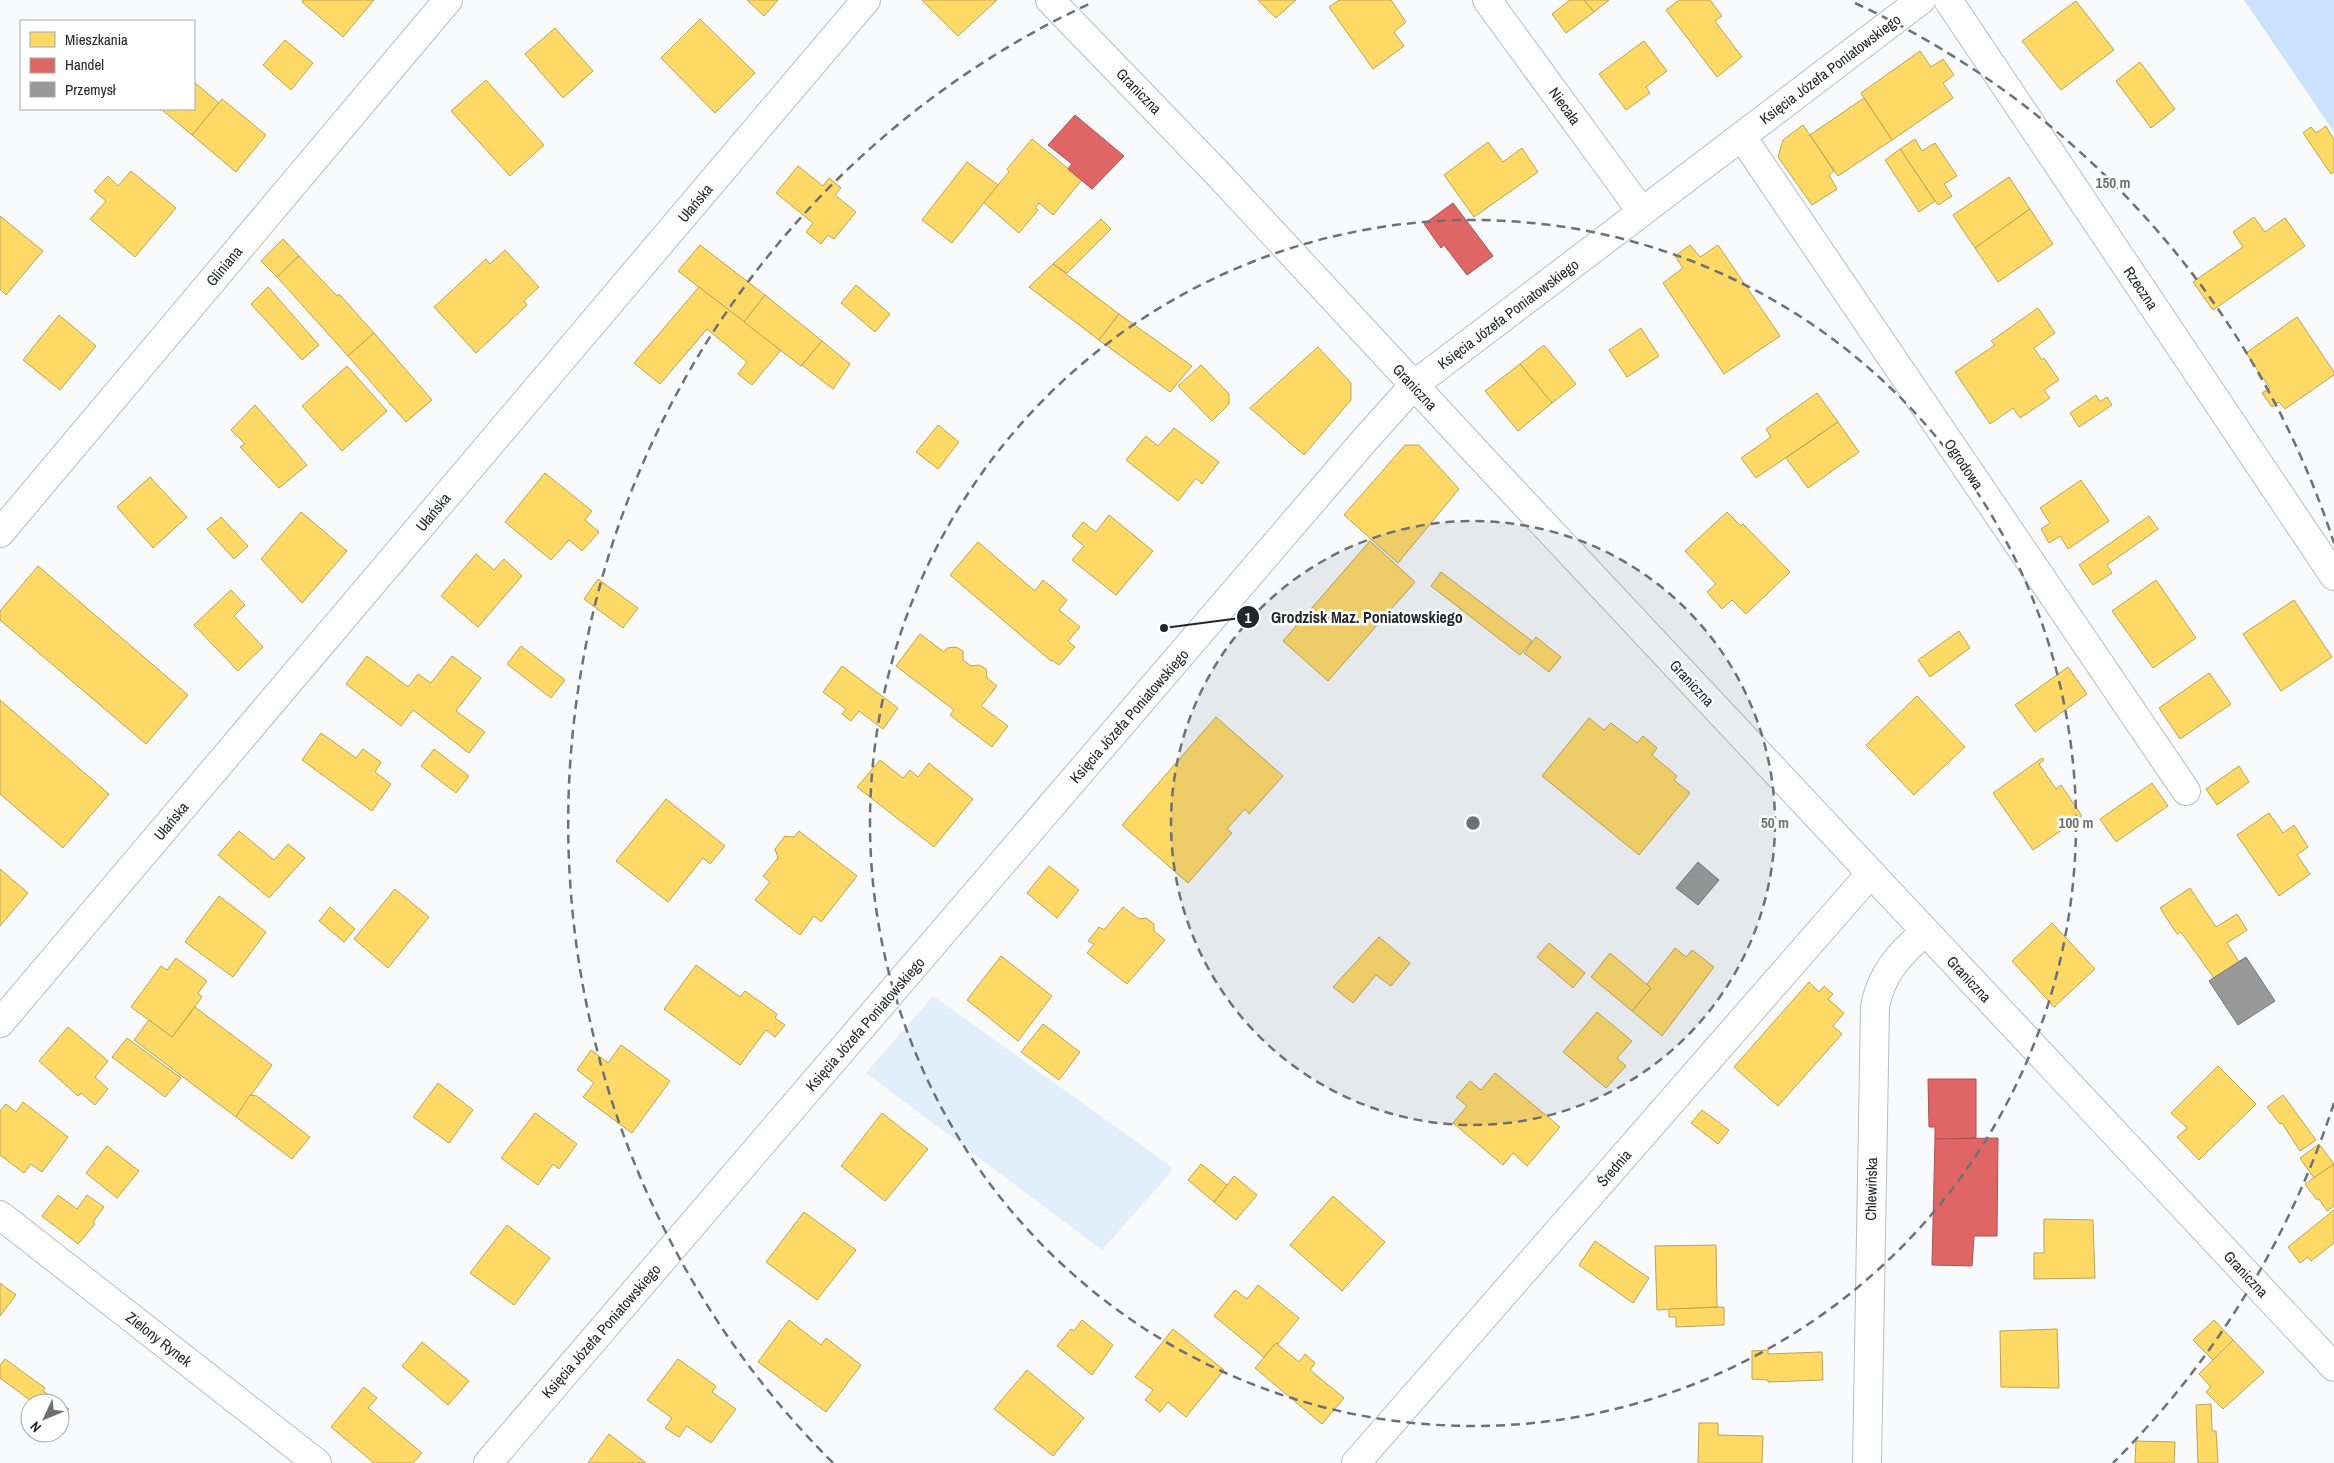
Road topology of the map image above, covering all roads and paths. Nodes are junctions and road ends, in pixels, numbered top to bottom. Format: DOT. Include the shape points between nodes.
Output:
graph roads {
  1 [pos="448,0"];
  2 [pos="866,0"];
  3 [pos="1050,0"];
  4 [pos="1487,0"];
  5 [pos="1920,0"];
  6 [pos="1948,0"];
  7 [pos="1742,137"];
  8 [pos="1642,212"];
  9 [pos="1414,386"];
  10 [pos="0,533"];
  11 [pos="2334,576"];
  12 [pos="2186,791"];
  13 [pos="1871,873"];
  14 [pos="1925,932"];
  15 [pos="0,1023"];
  16 [pos="0,1215"];
  17 [pos="2334,1367"];
  18 [pos="317,1463"];
  19 [pos="488,1463"];
  20 [pos="1356,1463"];
  21 [pos="1867,1463"];
  1 -- 10 [label="street, Gliniana"];
  2 -- 15 [label="street, Ułańska"];
  3 -- 9 [label="street, Graniczna" via="1220,176"];
  4 -- 8 [label="street, Niecała"];
  5 -- 7 [label="street, Księcia Józefa Poniatowskiego"];
  6 -- 11 [label="street, Rzeczna"];
  7 -- 8 [label="street, Księcia Józefa Poniatowskiego"];
  7 -- 12 [label="street, Ogrodowa"];
  8 -- 9 [label="street, Księcia Józefa Poniatowskiego"];
  9 -- 13 [label="street, Graniczna"];
  9 -- 19 [label="street, Księcia Józefa Poniatowskiego"];
  13 -- 14 [label="street, Graniczna"];
  13 -- 20 [label="street, Średnia"];
  14 -- 17 [label="street, Graniczna"];
  14 -- 21 [label="street, Chlewińska" via="1901,952 1891,966 1884,977 1875,1008"];
  16 -- 18 [label="street, Zielony Rynek"];
}
